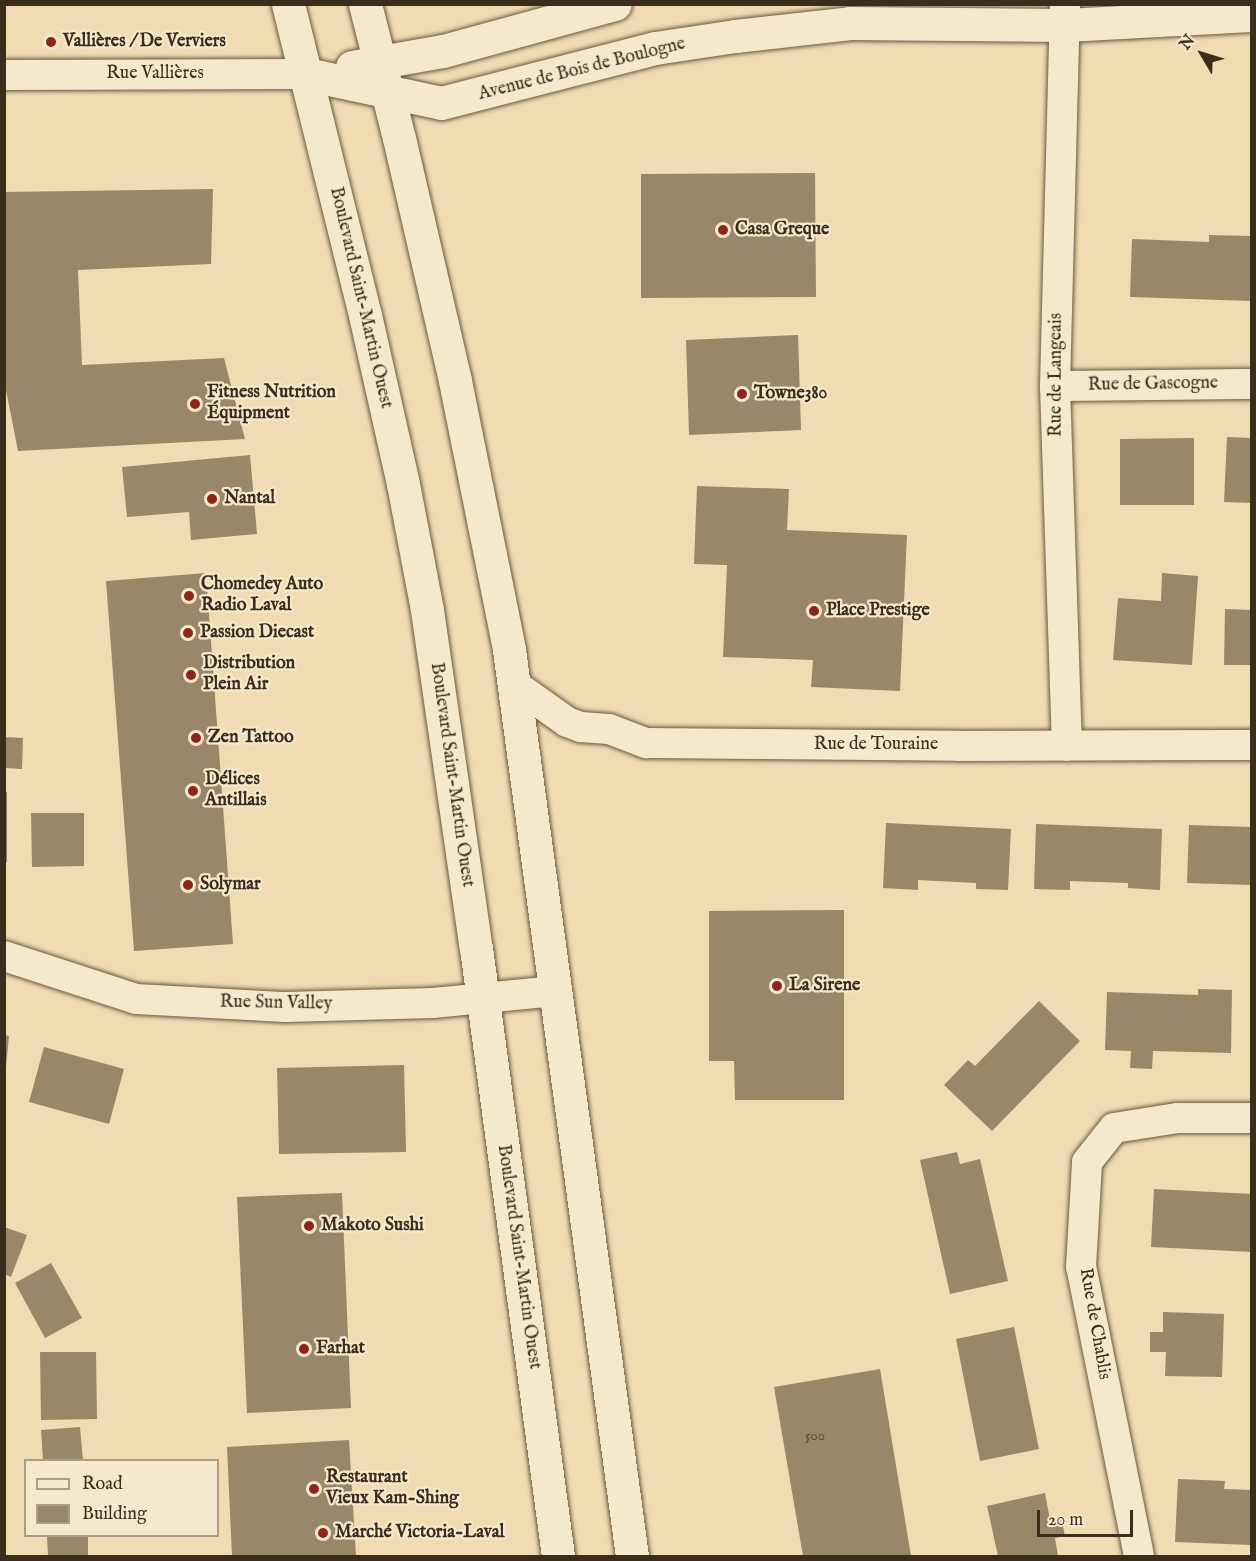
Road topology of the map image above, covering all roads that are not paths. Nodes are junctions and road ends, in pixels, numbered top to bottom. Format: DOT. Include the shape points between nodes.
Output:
graph roads {
  1 [pos="288,4"];
  2 [pos="364,4"];
  3 [pos="615,4"];
  4 [pos="1065,15"];
  5 [pos="1251,15"];
  6 [pos="306,74"];
  7 [pos="4,75"];
  8 [pos="384,78"];
  9 [pos="1251,384"];
  10 [pos="1055,386"];
  11 [pos="514,685"];
  12 [pos="1251,745"];
  13 [pos="1067,746"];
  14 [pos="4,956"];
  15 [pos="555,991"];
  16 [pos="482,999"];
  17 [pos="1251,1118"];
  18 [pos="558,1557"];
  19 [pos="632,1557"];
  20 [pos="1139,1557"];
  1 -- 6 [label="main road, Boulevard Saint-Martin Ouest"];
  2 -- 8 [label="main road"];
  3 -- 8 [label="main road, Avenue de Bois de Boulogne" via="444,51"];
  4 -- 5 [label="main road, Avenue de Bois de Boulogne"];
  4 -- 8 [label="main road, Avenue de Bois de Boulogne" via="850,23 735,36 656,48 441,103"];
  4 -- 10 [label="street, Rue de Langeais"];
  6 -- 7 [label="street, Rue Vallières"];
  6 -- 8 [label="main road, Avenue de Bois de Boulogne"];
  6 -- 16 [label="main road, Boulevard Saint-Martin Ouest" via="365,315 415,547"];
  8 -- 11 [label="main road" via="472,458"];
  9 -- 10 [label="street, Rue de Gascogne"];
  10 -- 13 [label="street, Rue de Langeais"];
  11 -- 13 [label="street, Rue de Touraine" via="571,723 609,729 646,743"];
  11 -- 15 [label="main road"];
  12 -- 13 [label="street, Rue de Touraine"];
  14 -- 16 [label="street, Rue Sun Valley" via="136,999 286,1007"];
  15 -- 16 [label="street, Rue Sun Valley"];
  15 -- 19 [label="main road"];
  16 -- 18 [label="main road, Boulevard Saint-Martin Ouest"];
  17 -- 20 [label="street, Rue de Chablis" via="1178,1118 1114,1128 1087,1162 1082,1267"];
}
